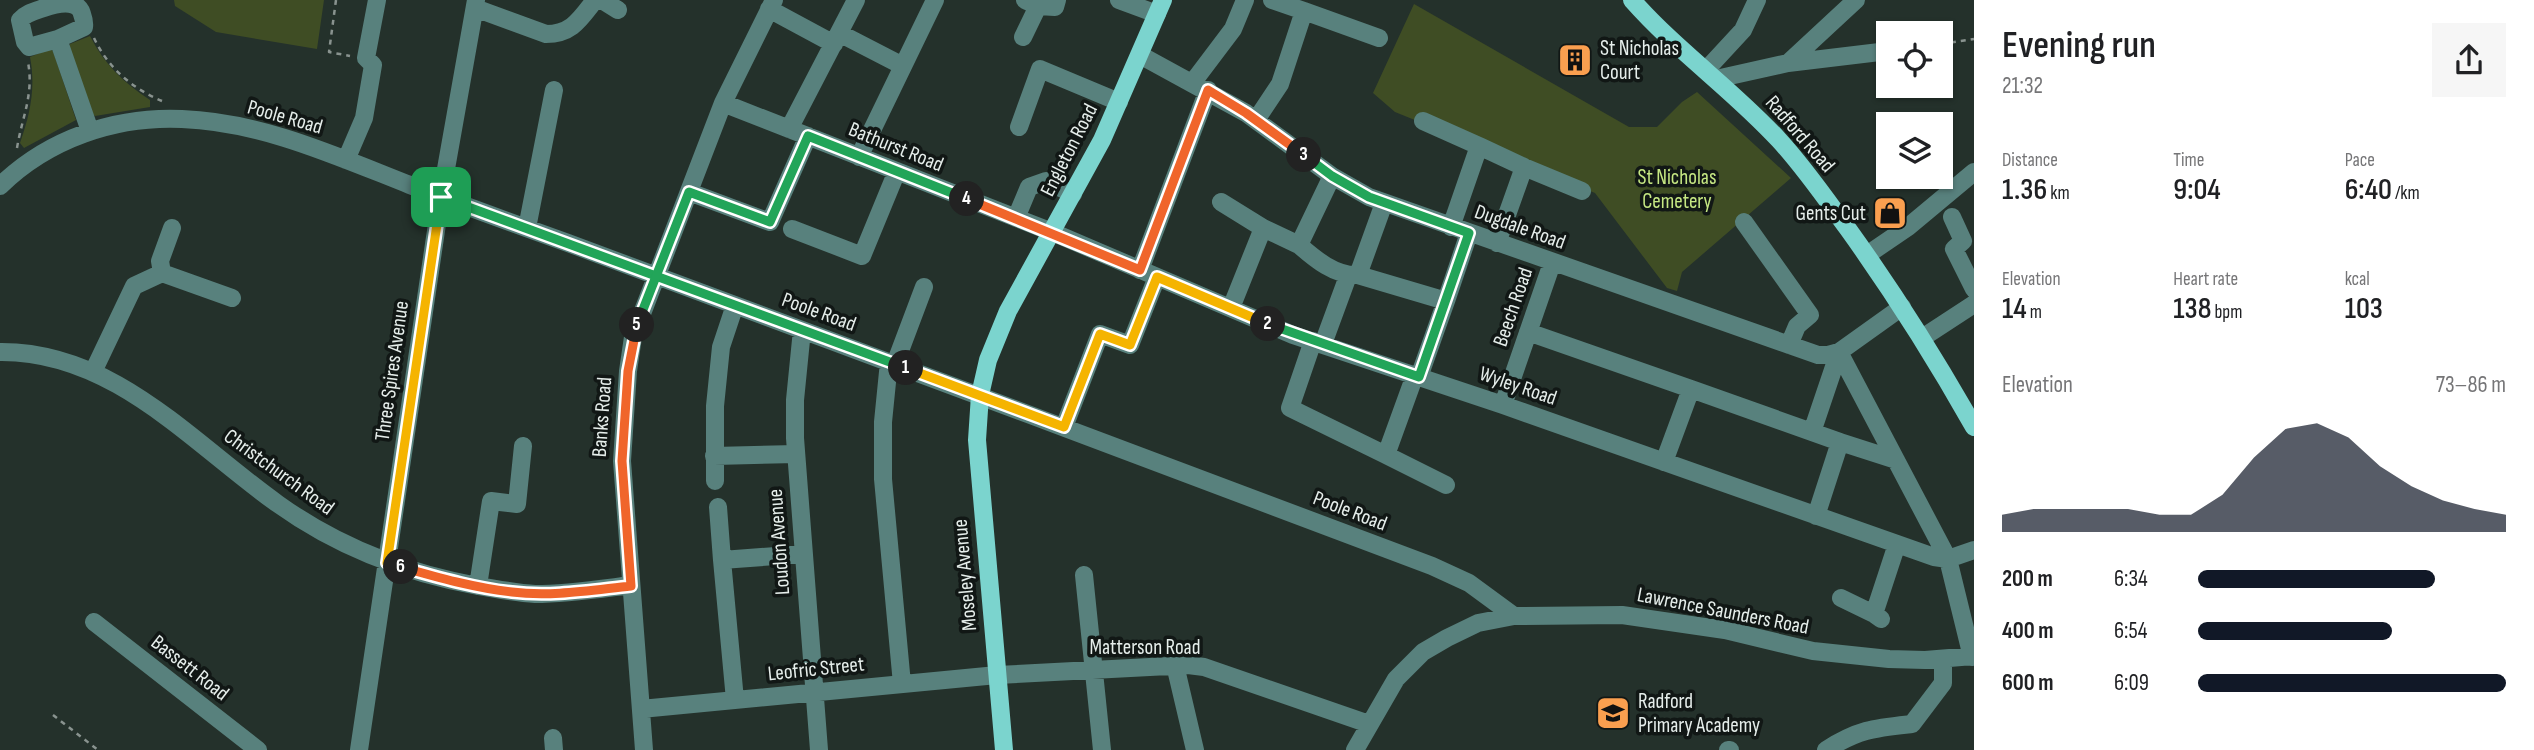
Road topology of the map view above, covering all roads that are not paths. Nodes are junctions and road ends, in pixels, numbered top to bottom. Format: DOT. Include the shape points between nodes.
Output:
graph roads {
  1 [pos="377,0"];
  2 [pos="595,0"];
  3 [pos="602,0"];
  4 [pos="856,0"];
  5 [pos="935,0"];
  6 [pos="1057,0"];
  7 [pos="1119,0"];
  8 [pos="1245,0"];
  9 [pos="1272,0"];
  10 [pos="1632,0"];
  11 [pos="1757,0"];
  12 [pos="1856,0"];
  13 [pos="1031,3"];
  14 [pos="476,4"];
  15 [pos="771,4"];
  16 [pos="1160,7"];
  17 [pos="618,10"];
  18 [pos="1304,11"];
  19 [pos="1023,37"];
  20 [pos="1379,38"];
  21 [pos="58,39"];
  22 [pos="836,39"];
  23 [pos="1876,52"];
  24 [pos="1140,55"];
  25 [pos="1788,63"];
  26 [pos="903,66"];
  27 [pos="1711,75"];
  28 [pos="1201,86"];
  29 [pos="554,90"];
  30 [pos="1119,102"];
  31 [pos="723,103"];
  32 [pos="1256,120"];
  33 [pos="1423,121"];
  34 [pos="1019,127"];
  35 [pos="789,129"];
  36 [pos="90,131"];
  37 [pos="808,136"];
  38 [pos="1479,146"];
  39 [pos="859,157"];
  40 [pos="346,160"];
  41 [pos="1524,167"];
  42 [pos="897,172"];
  43 [pos="1974,172"];
  44 [pos="1332,176"];
  45 [pos="0,186"];
  46 [pos="1582,191"];
  47 [pos="689,192"];
  48 [pos="1073,194"];
  49 [pos="441,197"];
  50 [pos="1221,201"];
  51 [pos="1384,203"];
  52 [pos="1016,218"];
  53 [pos="1952,218"];
  54 [pos="1744,222"];
  55 [pos="1451,227"];
  56 [pos="527,228"];
  57 [pos="172,229"];
  58 [pos="792,229"];
  59 [pos="1264,229"];
  60 [pos="1052,232"];
  61 [pos="1469,233"];
  62 [pos="1497,243"];
  63 [pos="1299,245"];
  64 [pos="1867,255"];
  65 [pos="1552,263"];
  66 [pos="162,273"];
  67 [pos="1148,273"];
  68 [pos="1353,275"];
  69 [pos="656,276"];
  70 [pos="924,288"];
  71 [pos="1974,289"];
  72 [pos="232,298"];
  73 [pos="1446,302"];
  74 [pos="1974,304"];
  75 [pos="735,305"];
  76 [pos="1902,307"];
  77 [pos="1231,308"];
  78 [pos="802,330"];
  79 [pos="1528,332"];
  80 [pos="1922,338"];
  81 [pos="1318,343"];
  82 [pos="1789,345"];
  83 [pos="0,352"];
  84 [pos="1839,352"];
  85 [pos="892,363"];
  86 [pos="93,372"];
  87 [pos="1417,376"];
  88 [pos="1691,389"];
  89 [pos="980,395"];
  90 [pos="1503,405"];
  91 [pos="1064,427"];
  92 [pos="1974,427"];
  93 [pos="1812,432"];
  94 [pos="1840,442"];
  95 [pos="523,446"];
  96 [pos="796,454"];
  97 [pos="1386,455"];
  98 [pos="714,456"];
  99 [pos="1896,460"];
  100 [pos="1664,462"];
  101 [pos="715,481"];
  102 [pos="1446,485"];
  103 [pos="718,507"];
  104 [pos="1816,516"];
  105 [pos="1897,544"];
  106 [pos="1974,550"];
  107 [pos="803,554"];
  108 [pos="1948,559"];
  109 [pos="722,560"];
  110 [pos="387,563"];
  111 [pos="1084,575"];
  112 [pos="478,586"];
  113 [pos="631,586"];
  114 [pos="1841,598"];
  115 [pos="1514,616"];
  116 [pos="94,622"];
  117 [pos="1973,657"];
  118 [pos="1943,659"];
  119 [pos="1175,665"];
  120 [pos="1092,670"];
  121 [pos="997,675"];
  122 [pos="902,684"];
  123 [pos="814,692"];
  124 [pos="735,700"];
  125 [pos="641,709"];
  126 [pos="1368,724"];
  127 [pos="1849,743"];
  128 [pos="258,750"];
  129 [pos="359,750"];
  130 [pos="644,750"];
  131 [pos="819,750"];
  132 [pos="1004,750"];
  133 [pos="1102,750"];
  134 [pos="1195,750"];
  135 [pos="1355,750"];
  136 [pos="1826,750"];
  1 -- 40 [label="street" via="366,58 373,65 364,118"];
  2 -- 14 [label="street" via="575,26 558,34 546,34"];
  3 -- 17 [label="street"];
  4 -- 22 [label="street"];
  5 -- 26 [label="street"];
  6 -- 13 [label="street" via="1055,7"];
  7 -- 16 [label="street"];
  8 -- 28 [label="street"];
  9 -- 18 [label="street"];
  10 -- 27 [label="main road, Radford Road"];
  11 -- 27 [label="street" via="1743,30"];
  12 -- 25 [label="street"];
  13 -- 19 [label="street"];
  14 -- 49 [label="street, Three Spires Avenue"];
  15 -- 22 [label="street"];
  15 -- 31 [label="street, Banks Road"];
  16 -- 24 [label="main road, Engleton Road"];
  18 -- 20 [label="street"];
  18 -- 32 [label="street" via="1280,84"];
  21 -- 21 [label="street" via="84,27 79,4 73,0 20,20 29,47"];
  21 -- 36 [label="street"];
  22 -- 26 [label="street"];
  22 -- 35 [label="street"];
  23 -- 25 [label="street"];
  24 -- 28 [label="street, Dugdale Road"];
  24 -- 30 [label="main road, Engleton Road"];
  25 -- 27 [label="street"];
  26 -- 39 [label="street"];
  27 -- 64 [label="main road, Radford Road" via="1782,143"];
  28 -- 32 [label="street, Dugdale Road"];
  28 -- 67 [label="street"];
  29 -- 56 [label="street"];
  30 -- 34 [label="street" via="1040,69"];
  30 -- 48 [label="main road, Engleton Road"];
  31 -- 35 [label="street, Bathurst Road"];
  31 -- 47 [label="street, Banks Road"];
  32 -- 44 [label="street, Dugdale Road"];
  33 -- 38 [label="street"];
  35 -- 37 [label="street, Bathurst Road"];
  36 -- 40 [label="street, Poole Road" via="121,123 183,119 272,134"];
  36 -- 45 [label="street, Poole Road" via="41,155"];
  37 -- 39 [label="street, Bathurst Road"];
  37 -- 47 [label="street" via="770,222"];
  38 -- 41 [label="street"];
  38 -- 55 [label="street"];
  39 -- 42 [label="street, Bathurst Road"];
  40 -- 49 [label="street, Poole Road"];
  41 -- 46 [label="street"];
  41 -- 62 [label="street"];
  42 -- 52 [label="street, Bathurst Road"];
  42 -- 58 [label="street" via="862,256"];
  43 -- 64 [label="street"];
  44 -- 51 [label="street, Dugdale Road"];
  44 -- 63 [label="street"];
  47 -- 69 [label="street, Banks Road"];
  48 -- 52 [label="street" via="1046,181 1029,187"];
  48 -- 60 [label="main road, Engleton Road"];
  49 -- 56 [label="street, Poole Road"];
  49 -- 110 [label="street, Three Spires Avenue"];
  50 -- 59 [label="street"];
  51 -- 55 [label="street, Dugdale Road"];
  51 -- 68 [label="street"];
  52 -- 60 [label="street, Bathurst Road"];
  53 -- 71 [label="street" via="1963,241 1954,249"];
  54 -- 82 [label="street" via="1810,315 1797,326"];
  55 -- 61 [label="street, Dugdale Road"];
  56 -- 69 [label="street, Poole Road"];
  57 -- 66 [label="street" via="160,261"];
  59 -- 63 [label="street"];
  59 -- 77 [label="street"];
  60 -- 67 [label="street, Wyley Road"];
  60 -- 89 [label="main road, Engleton Road" via="1008,311"];
  61 -- 62 [label="street, Dugdale Road"];
  61 -- 73 [label="street"];
  62 -- 65 [label="street, Dugdale Road"];
  63 -- 68 [label="street" via="1317,260"];
  64 -- 76 [label="main road, Radford Road"];
  65 -- 79 [label="street, Beech Road"];
  65 -- 82 [label="street, Dugdale Road"];
  66 -- 72 [label="street"];
  66 -- 86 [label="street" via="134,285"];
  67 -- 77 [label="street, Wyley Road"];
  67 -- 91 [label="street" via="1130,345 1100,334"];
  68 -- 73 [label="street"];
  68 -- 81 [label="street"];
  69 -- 75 [label="street, Poole Road"];
  69 -- 113 [label="street, Banks Road" via="633,337 624,417 622,461"];
  70 -- 85 [label="street"];
  73 -- 87 [label="street"];
  74 -- 80 [label="street"];
  75 -- 78 [label="street, Poole Road"];
  75 -- 98 [label="street" via="721,347"];
  76 -- 80 [label="main road, Radford Road"];
  76 -- 84 [label="street"];
  77 -- 81 [label="street, Wyley Road"];
  78 -- 85 [label="street, Poole Road"];
  78 -- 96 [label="street, Loudon Avenue" via="795,400"];
  79 -- 88 [label="street"];
  79 -- 90 [label="street, Beech Road"];
  80 -- 92 [label="main road, Radford Road"];
  81 -- 87 [label="street, Wyley Road"];
  81 -- 97 [label="street" via="1290,408"];
  82 -- 84 [label="street, Dugdale Road" via="1818,355"];
  83 -- 86 [label="street, Christchurch Road" via="50,356"];
  84 -- 93 [label="street"];
  84 -- 99 [label="street"];
  85 -- 89 [label="street, Poole Road"];
  85 -- 122 [label="street" via="883,422 883,479"];
  86 -- 110 [label="street, Christchurch Road" via="164,415 278,504 341,543"];
  87 -- 90 [label="street, Wyley Road"];
  87 -- 97 [label="street"];
  88 -- 93 [label="street"];
  88 -- 100 [label="street"];
  89 -- 91 [label="street, Poole Road"];
  89 -- 121 [label="main road, Moseley Avenue" via="977,440"];
  90 -- 100 [label="street, Wyley Road"];
  91 -- 115 [label="street, Poole Road" via="1432,566 1469,583"];
  93 -- 94 [label="street"];
  94 -- 99 [label="street"];
  94 -- 104 [label="street"];
  95 -- 112 [label="street" via="517,504 491,501"];
  96 -- 98 [label="street"];
  96 -- 107 [label="street, Loudon Avenue"];
  97 -- 102 [label="street"];
  98 -- 101 [label="street"];
  99 -- 108 [label="street"];
  100 -- 104 [label="street, Wyley Road"];
  103 -- 109 [label="street"];
  104 -- 105 [label="street, Wyley Road"];
  105 -- 108 [label="street, Wyley Road"];
  105 -- 114 [label="street" via="1878,617"];
  106 -- 108 [label="street"];
  107 -- 109 [label="street"];
  107 -- 123 [label="street, Loudon Avenue"];
  108 -- 117 [label="street"];
  109 -- 124 [label="street"];
  110 -- 112 [label="street, Christchurch Road"];
  110 -- 129 [label="street, Three Spires Avenue"];
  111 -- 120 [label="street"];
  112 -- 113 [label="street, Christchurch Road" via="537,594"];
  113 -- 125 [label="street, Banks Road"];
  115 -- 118 [label="street, Lawrence Saunders Road" via="1622,615 1725,630 1813,651"];
  115 -- 126 [label="street, Lawrence Saunders Road" via="1478,623 1423,652 1395,679"];
  116 -- 128 [label="street, Bassett Road"];
  117 -- 118 [label="street, Lawrence Saunders Road"];
  118 -- 127 [label="street" via="1943,683 1912,724 1867,729"];
  119 -- 120 [label="street, Matterson Road"];
  119 -- 126 [label="street, Matterson Road" via="1204,667"];
  119 -- 134 [label="street"];
  120 -- 121 [label="street, Matterson Road"];
  120 -- 133 [label="street"];
  121 -- 122 [label="street, Leofric Street"];
  121 -- 132 [label="main road, Moseley Avenue"];
  122 -- 123 [label="street, Leofric Street"];
  123 -- 124 [label="street, Leofric Street"];
  123 -- 131 [label="street, Loudon Avenue"];
  124 -- 125 [label="street, Leofric Street"];
  125 -- 130 [label="street, Banks Road"];
  126 -- 135 [label="street, Lawrence Saunders Road"];
  127 -- 136 [label="street"];
}
